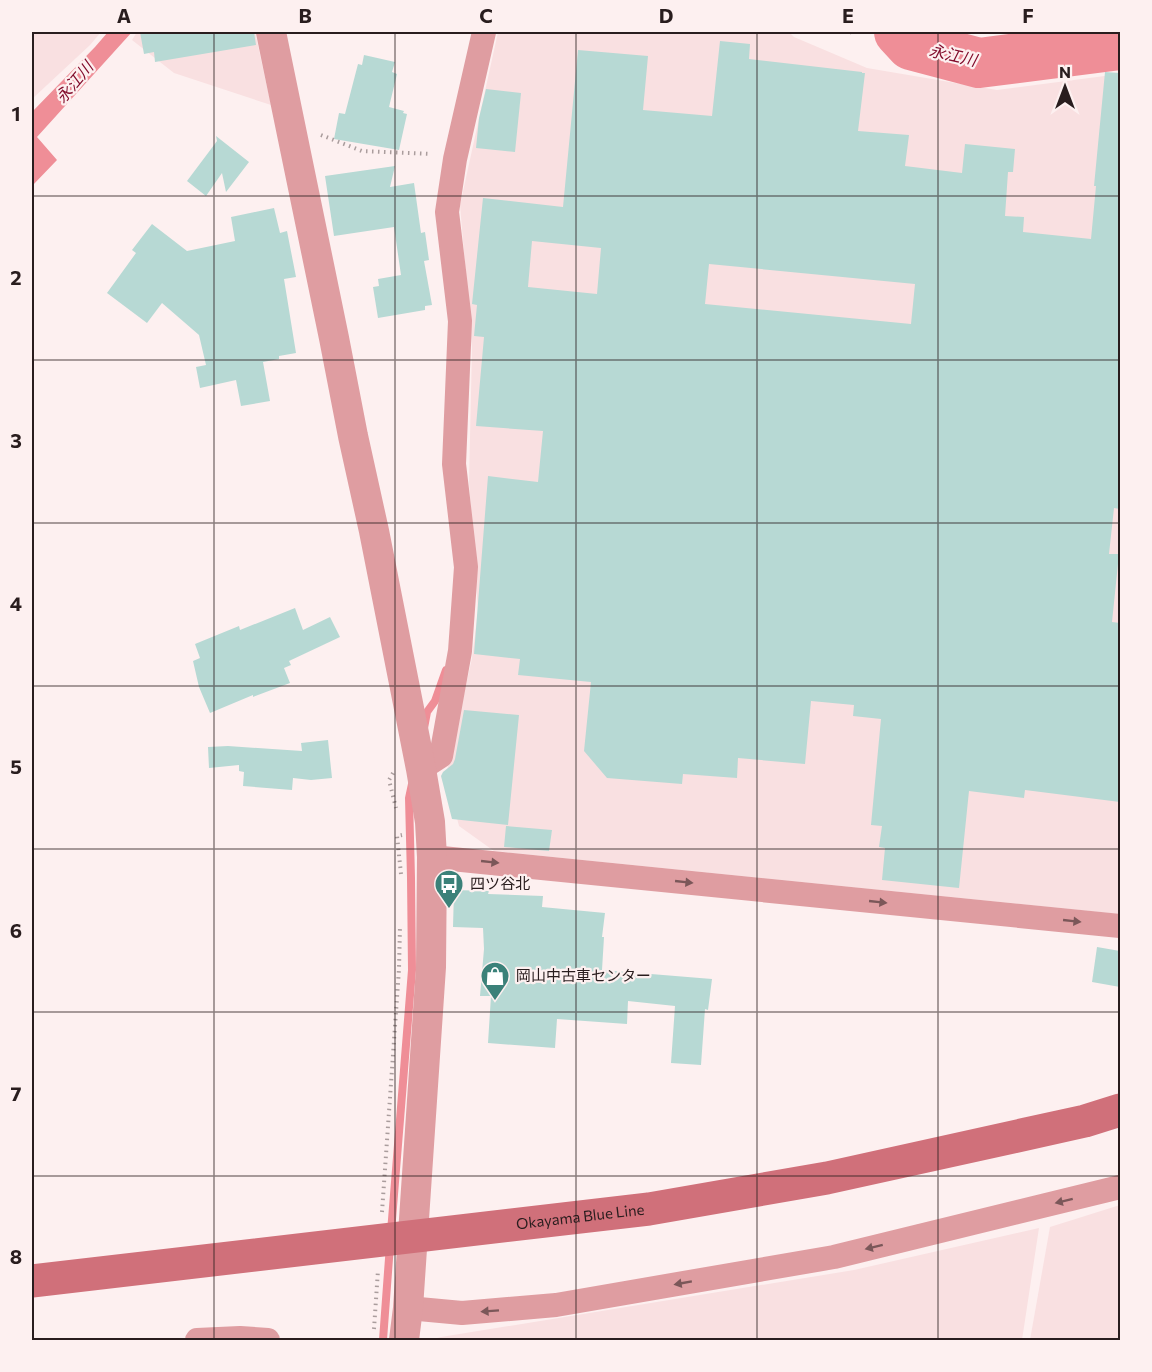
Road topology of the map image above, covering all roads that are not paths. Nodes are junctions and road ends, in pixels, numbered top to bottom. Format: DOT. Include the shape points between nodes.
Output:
graph roads {
  1 [pos="271,32"];
  2 [pos="484,32"];
  3 [pos="421,768"];
  4 [pos="432,857"];
  5 [pos="1120,926"];
  6 [pos="1120,1110"];
  7 [pos="1120,1187"];
  8 [pos="32,1281"];
  9 [pos="408,1308"];
  10 [pos="197,1341"];
  11 [pos="268,1341"];
  12 [pos="404,1341"];
  1 -- 3 [label="street"];
  2 -- 3 [label="street" via="447,212 460,321 454,464 466,567 460,651 441,756"];
  3 -- 4 [label="street"];
  4 -- 5 [label="street, one-way"];
  4 -- 9 [label="street" via="431,967"];
  6 -- 8 [label="main road, Okayama Blue Line" via="827,1178 649,1209"];
  7 -- 9 [label="street, one-way" via="834,1257 556,1305 462,1313"];
  9 -- 12 [label="street"];
  10 -- 11 [label="street"];
}
